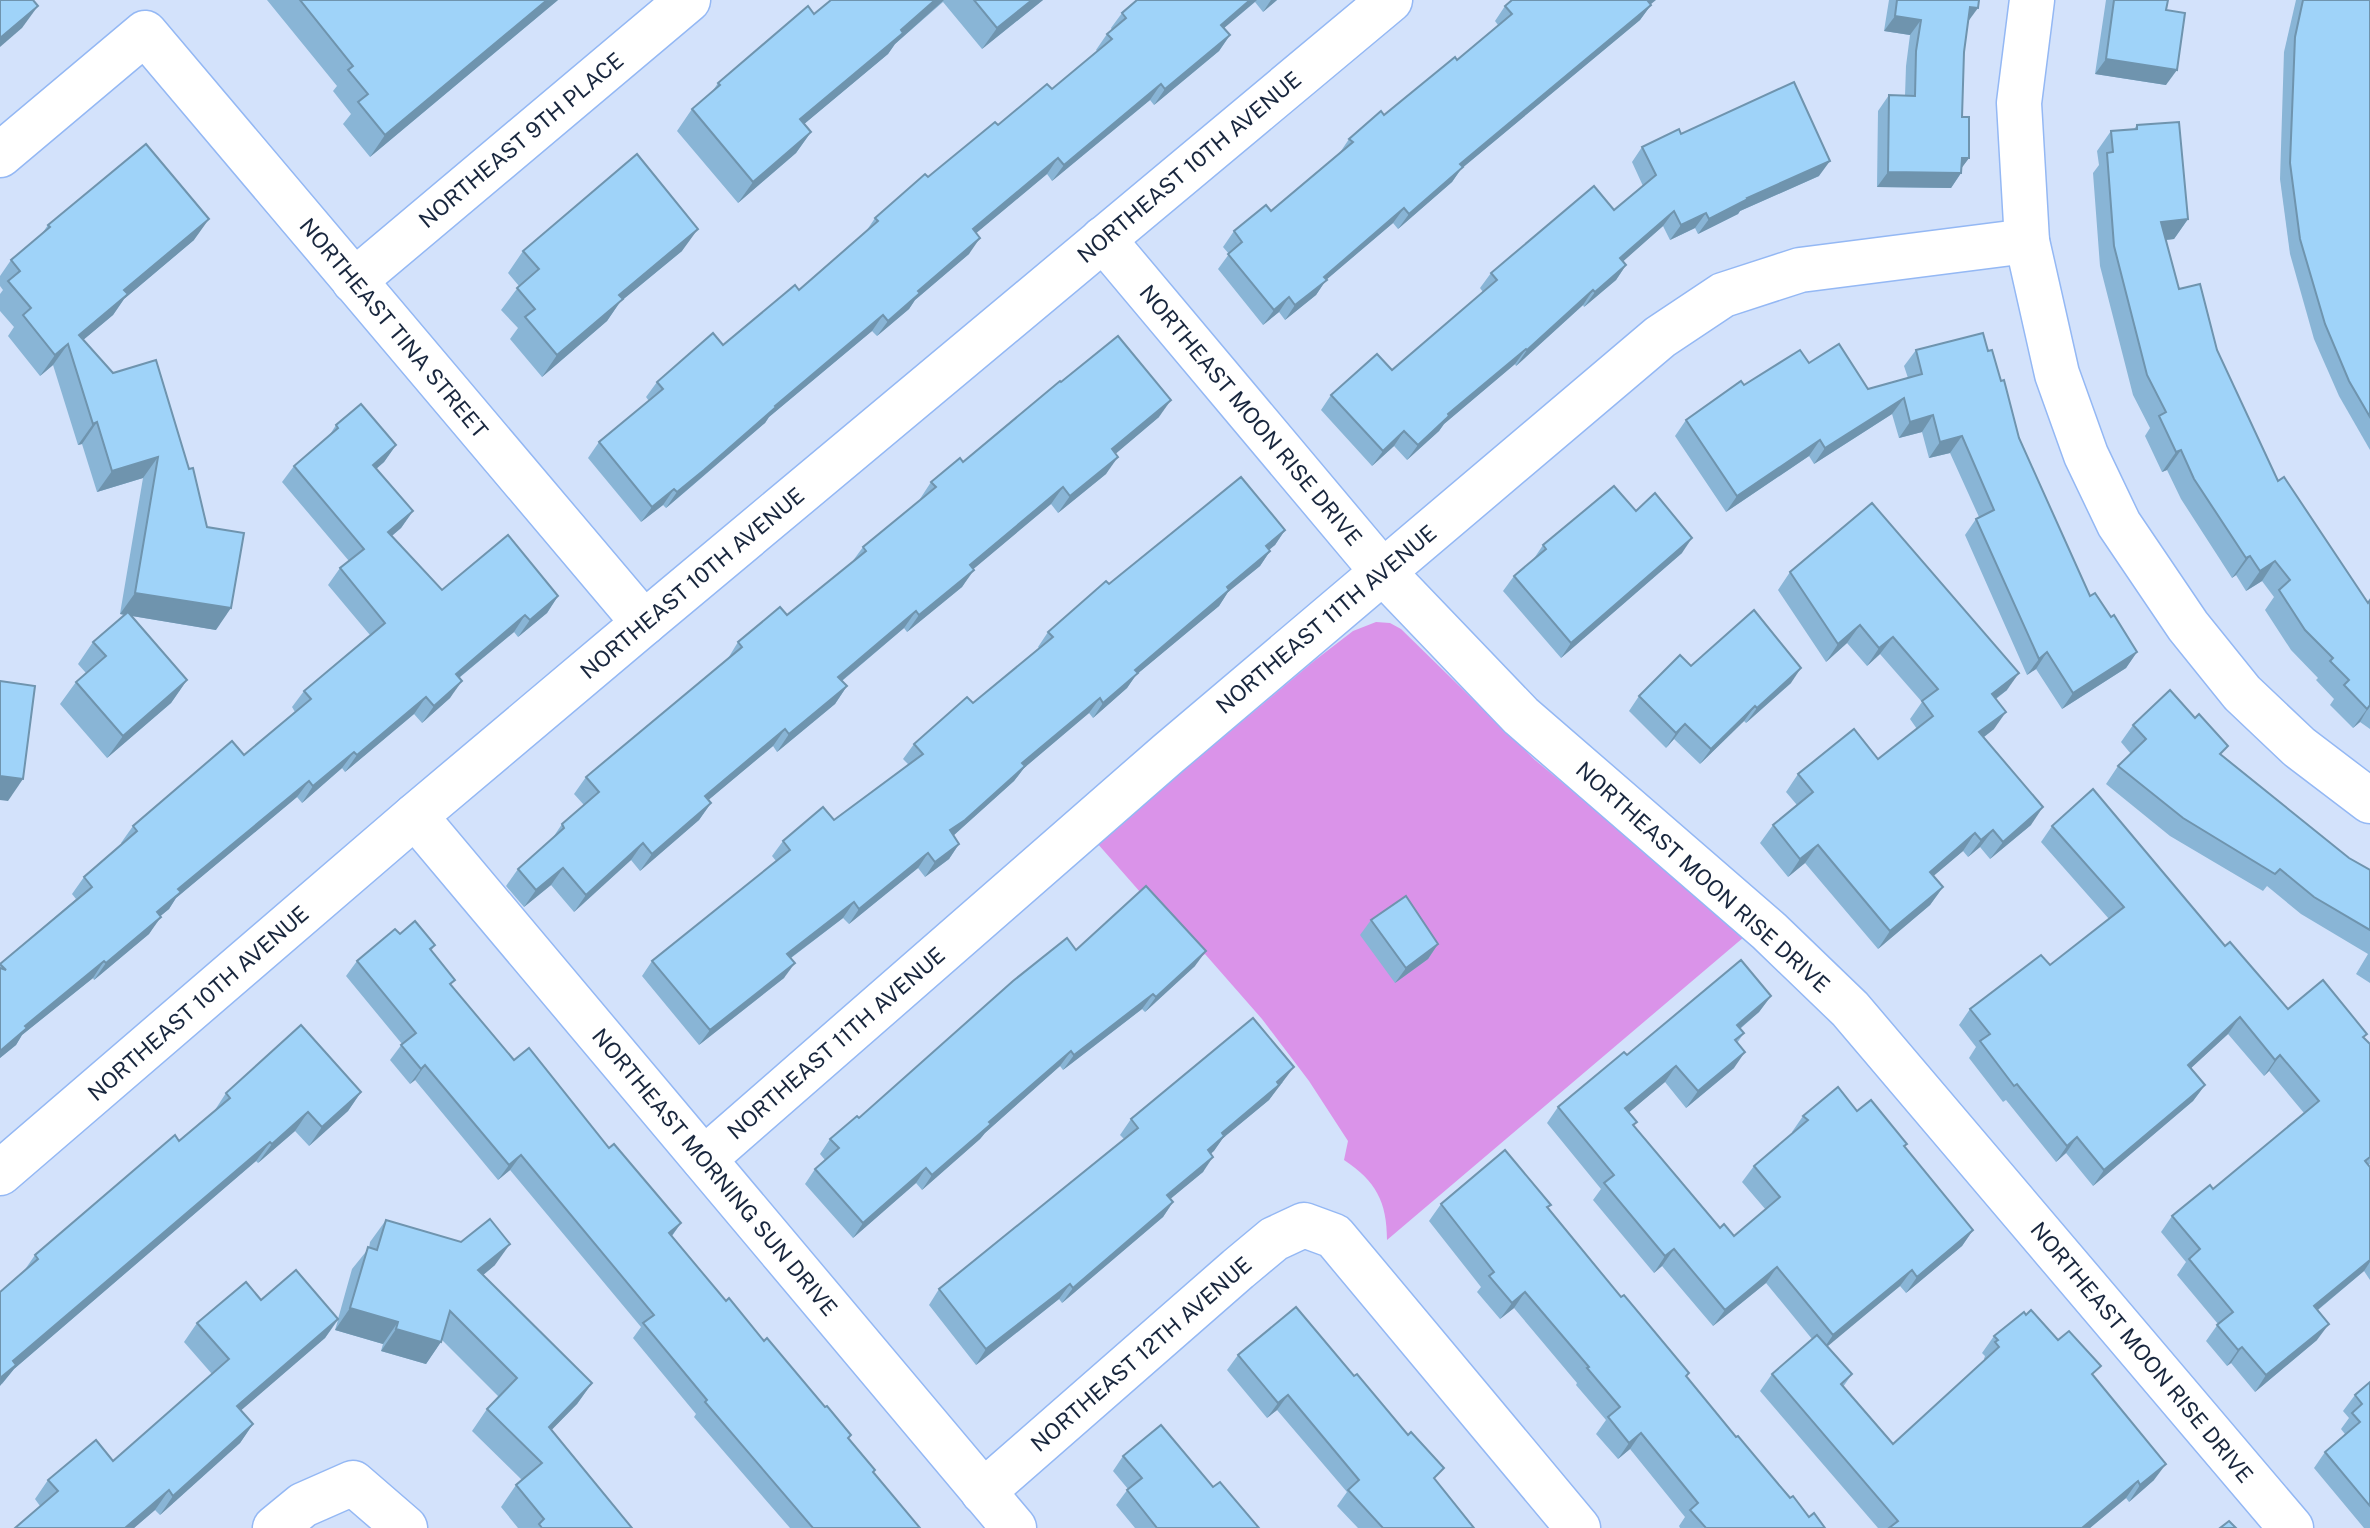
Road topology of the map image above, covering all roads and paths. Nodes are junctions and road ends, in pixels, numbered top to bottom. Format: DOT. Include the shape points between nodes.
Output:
graph roads {
  1 [pos="688,0"];
  2 [pos="1390,0"];
  3 [pos="2032,0"];
  4 [pos="0,155"];
  5 [pos="1103,239"];
  6 [pos="2027,241"];
  7 [pos="354,281"];
  8 [pos="1382,571"];
  9 [pos="644,623"];
  10 [pos="2370,801"];
  11 [pos="415,816"];
  12 [pos="704,1159"];
  13 [pos="0,1173"];
  14 [pos="983,1492"];
  15 [pos="275,1528"];
  16 [pos="405,1528"];
  17 [pos="1014,1528"];
  18 [pos="1578,1528"];
  19 [pos="2291,1528"];
  1 -- 7 [label="street, NORTHEAST 9TH PLACE"];
  2 -- 5 [label="street, NORTHEAST 10TH AVENUE"];
  3 -- 6 [label="street" via="2019,103"];
  4 -- 7 [label="street, NORTHEAST TINA STREET" via="145,33"];
  5 -- 8 [label="street, NORTHEAST MOON RISE DRIVE"];
  5 -- 9 [label="street, NORTHEAST 10TH AVENUE"];
  6 -- 8 [label="street, NORTHEAST 11TH AVENUE" via="1800,270 1723,295 1660,337"];
  6 -- 10 [label="street" via="2057,374 2086,455 2119,524 2188,626 2242,693 2299,747"];
  7 -- 9 [label="street, NORTHEAST TINA STREET"];
  8 -- 12 [label="street, NORTHEAST 11TH AVENUE"];
  8 -- 19 [label="street, NORTHEAST MOON RISE DRIVE" via="1521,716 1850,1009"];
  9 -- 11 [label="street, NORTHEAST 10TH AVENUE"];
  11 -- 12 [label="street, NORTHEAST MORNING SUN DRIVE"];
  11 -- 13 [label="street, NORTHEAST 10TH AVENUE"];
  12 -- 14 [label="street, NORTHEAST MORNING SUN DRIVE"];
  14 -- 17 [label="street, NORTHEAST MORNING SUN DRIVE"];
  14 -- 18 [label="street, NORTHEAST 12TH AVENUE" via="1274,1239 1304,1225 1334,1236"];
  15 -- 16 [label="street" via="303,1505 353,1483"];
}
